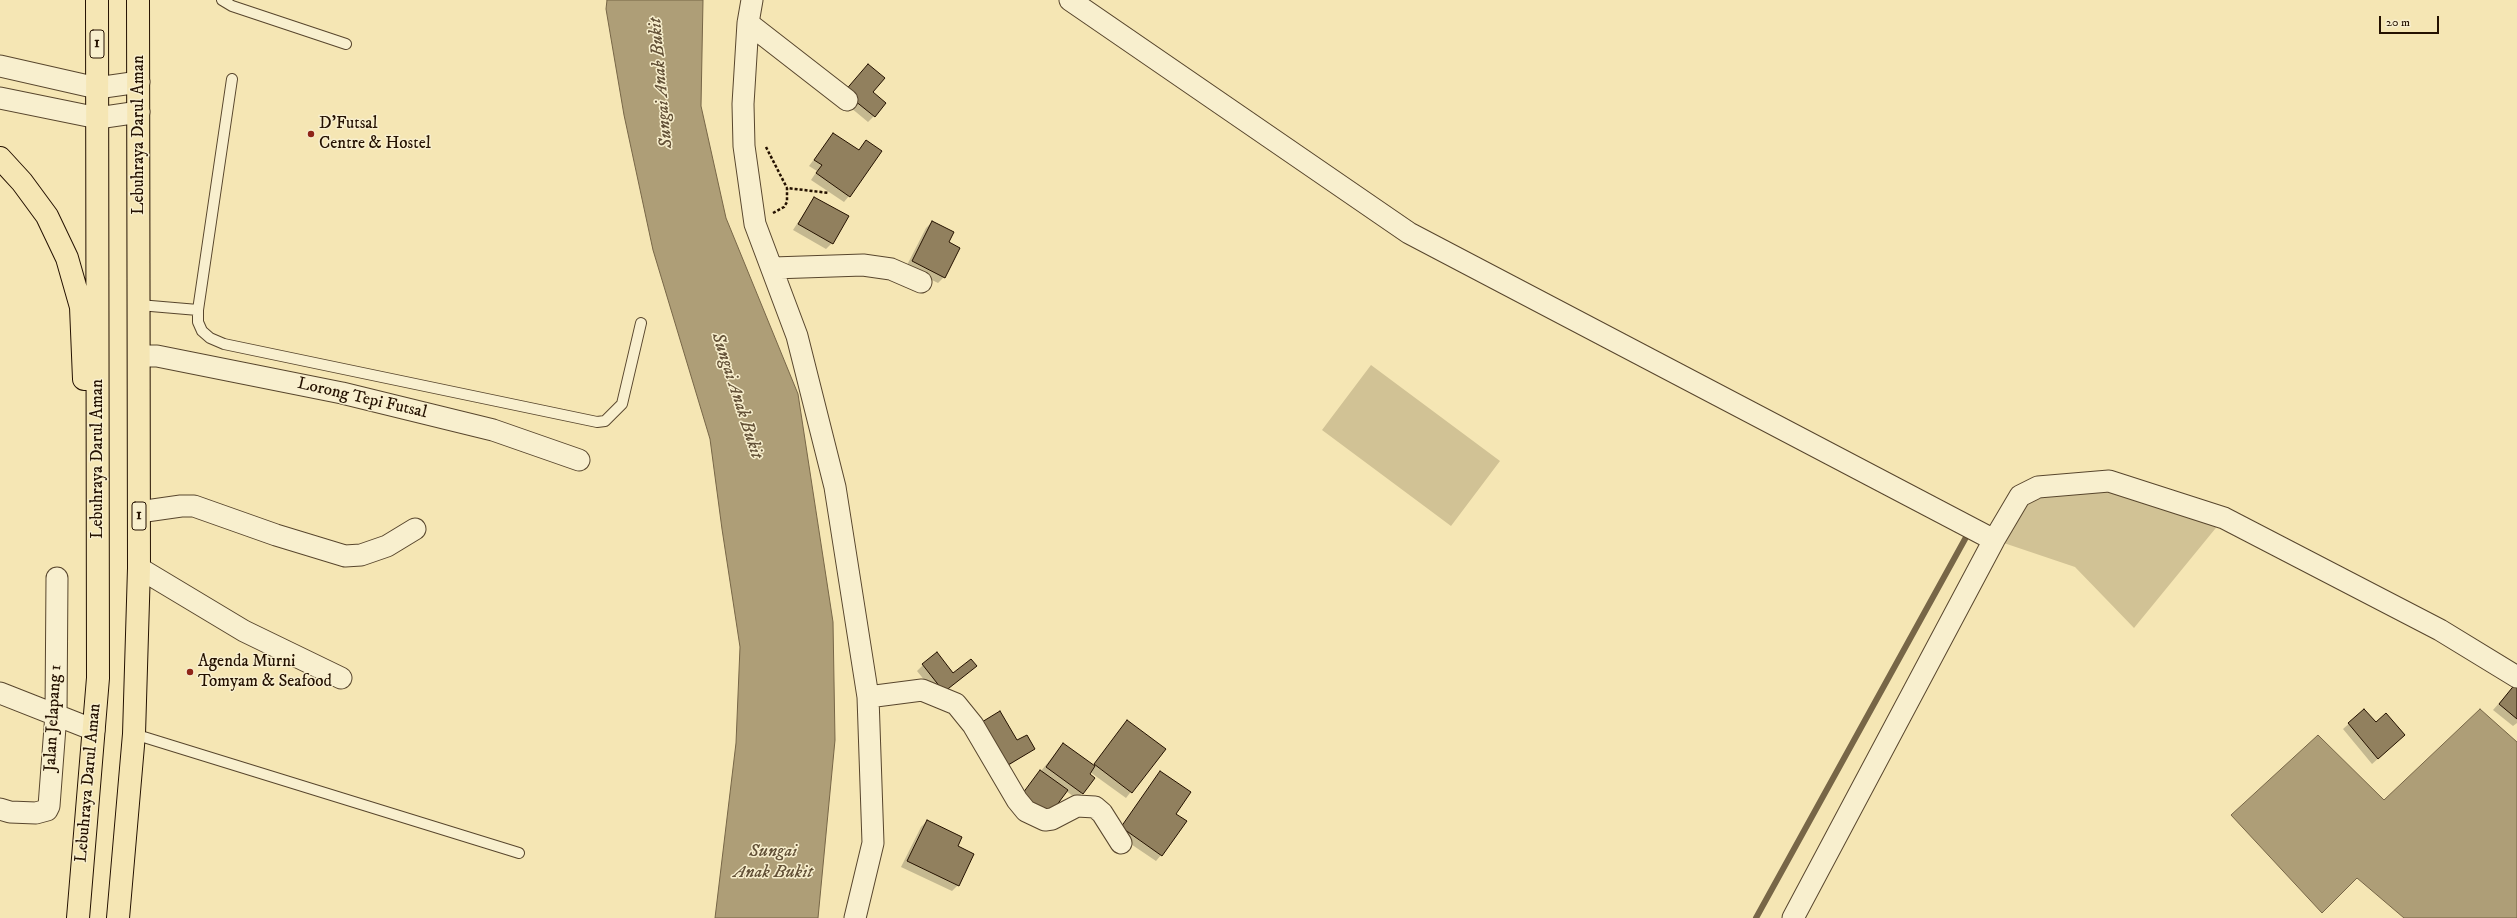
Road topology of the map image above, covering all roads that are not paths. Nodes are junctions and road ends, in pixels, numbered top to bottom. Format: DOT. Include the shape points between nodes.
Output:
graph roads {
  1 [pos="97,0"];
  2 [pos="138,0"];
  3 [pos="222,0"];
  4 [pos="752,0"];
  5 [pos="1070,0"];
  6 [pos="748,23"];
  7 [pos="346,44"];
  8 [pos="0,66"];
  9 [pos="232,79"];
  10 [pos="139,82"];
  11 [pos="98,88"];
  12 [pos="0,98"];
  13 [pos="847,100"];
  14 [pos="139,112"];
  15 [pos="98,118"];
  16 [pos="0,158"];
  17 [pos="774,268"];
  18 [pos="921,282"];
  19 [pos="139,305"];
  20 [pos="198,310"];
  21 [pos="641,323"];
  22 [pos="140,356"];
  23 [pos="579,460"];
  24 [pos="139,512"];
  25 [pos="415,529"];
  26 [pos="1994,540"];
  27 [pos="139,568"];
  28 [pos="57,578"];
  29 [pos="2517,677"];
  30 [pos="98,678"];
  31 [pos="341,678"];
  32 [pos="0,693"];
  33 [pos="868,697"];
  34 [pos="56,714"];
  35 [pos="94,730"];
  36 [pos="134,734"];
  37 [pos="0,809"];
  38 [pos="1121,843"];
  39 [pos="519,853"];
  40 [pos="78,918"];
  41 [pos="118,918"];
  42 [pos="855,918"];
  43 [pos="1793,918"];
  1 -- 11 [label="highway, Lebuhraya Darul Aman / 1"];
  2 -- 10 [label="highway, Lebuhraya Darul Aman / 1"];
  3 -- 7 [label="lane" via="232,6"];
  4 -- 6 [label="street"];
  5 -- 26 [label="street" via="1409,233"];
  6 -- 13 [label="street"];
  6 -- 17 [label="street" via="743,104 744,146 756,224"];
  8 -- 11 [label="street"];
  9 -- 20 [label="lane"];
  10 -- 11 [label="street"];
  10 -- 14 [label="highway, Lebuhraya Darul Aman / 1"];
  11 -- 15 [label="highway, Lebuhraya Darul Aman / 1"];
  12 -- 15 [label="street"];
  14 -- 15 [label="street"];
  14 -- 19 [label="highway, Lebuhraya Darul Aman / 1"];
  15 -- 30 [label="highway, Lebuhraya Darul Aman / 1"];
  16 -- 30 [label="highway" via="47,216 67,258 81,307"];
  17 -- 18 [label="street" via="863,266 891,269"];
  17 -- 33 [label="street" via="797,336 835,487"];
  19 -- 20 [label="lane"];
  19 -- 22 [label="highway, Lebuhraya Darul Aman / 1"];
  20 -- 21 [label="lane" via="198,322 202,331 224,344 597,422 605,421 622,404"];
  22 -- 23 [label="street, Lorong Tepi Futsal" via="157,356 342,393 493,430"];
  22 -- 24 [label="highway, Lebuhraya Darul Aman / 1"];
  24 -- 25 [label="street" via="194,506 345,556 374,551"];
  24 -- 27 [label="highway, Lebuhraya Darul Aman / 1"];
  26 -- 29 [label="street" via="2020,496 2038,486 2109,481 2224,518 2440,630"];
  26 -- 43 [label="street"];
  27 -- 31 [label="street" via="244,631"];
  27 -- 36 [label="highway, Lebuhraya Darul Aman / 1"];
  28 -- 34 [label="street, Jalan Jelapang 1"];
  30 -- 35 [label="highway, Lebuhraya Darul Aman / 1"];
  32 -- 34 [label="street"];
  33 -- 38 [label="street" via="922,690 956,704 973,725 1026,811 1045,820 1077,806 1094,807 1102,813"];
  33 -- 42 [label="street" via="873,843"];
  34 -- 35 [label="street"];
  34 -- 37 [label="street, Jalan Jelapang 1" via="47,810 36,814"];
  35 -- 40 [label="highway, Lebuhraya Darul Aman / 1"];
  36 -- 39 [label="lane"];
  36 -- 41 [label="highway, Lebuhraya Darul Aman / 1"];
}
